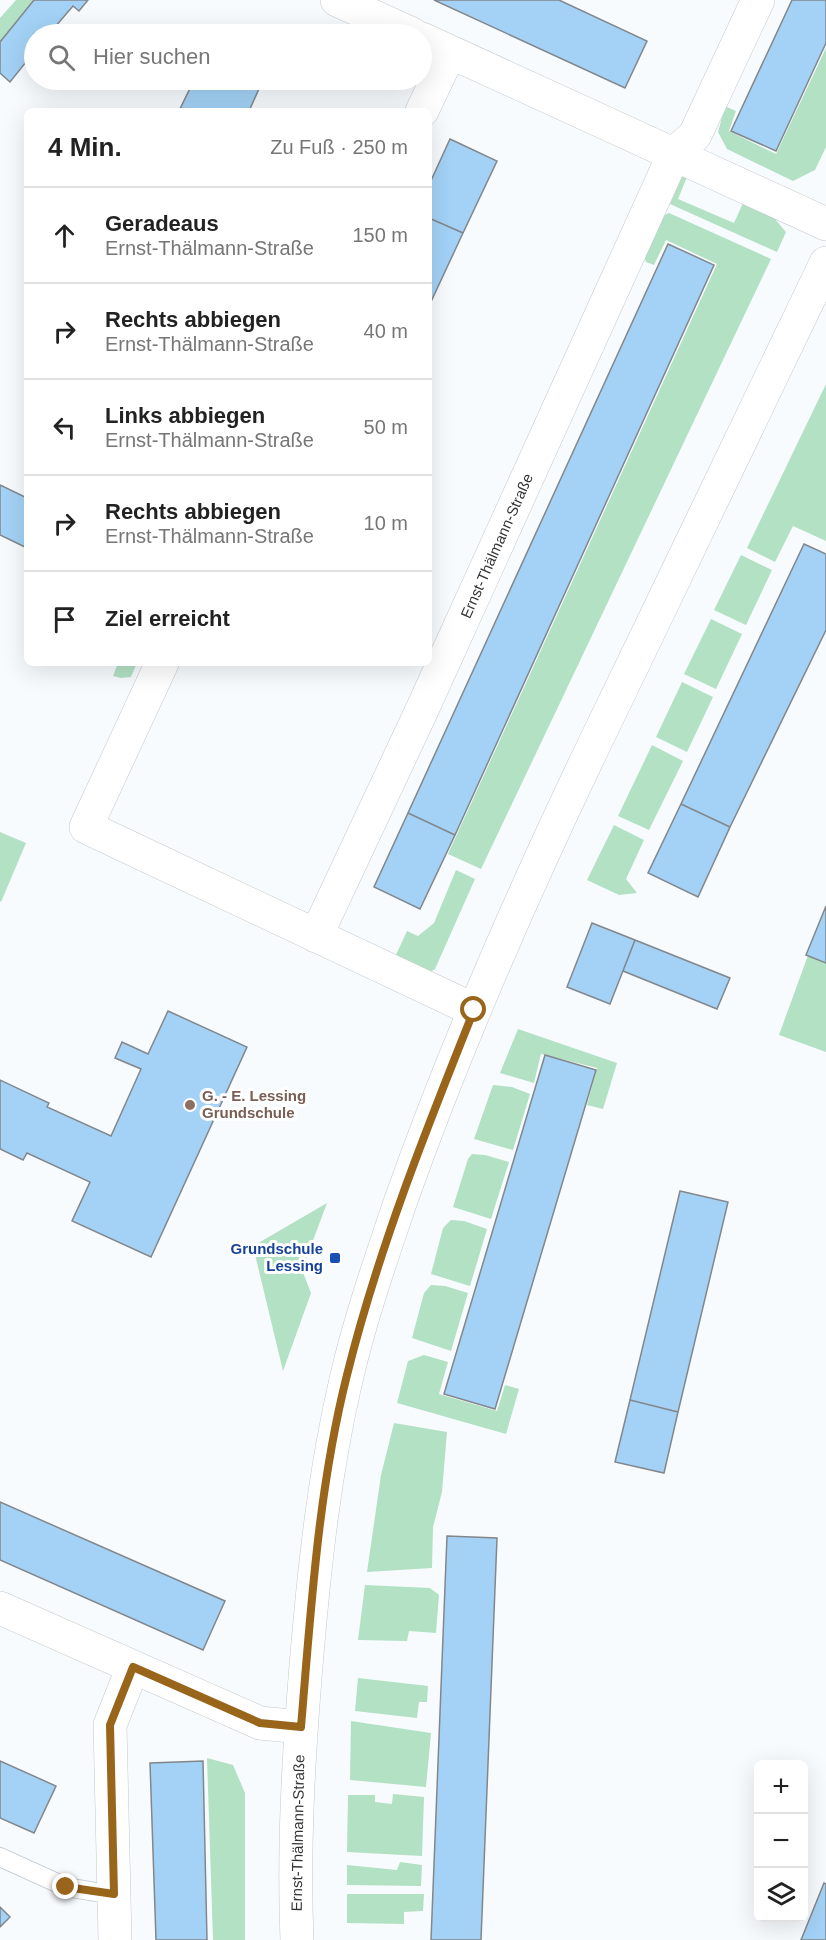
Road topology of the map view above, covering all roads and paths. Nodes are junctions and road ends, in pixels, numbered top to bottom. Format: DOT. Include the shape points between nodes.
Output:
graph roads {
  1 [pos="337,0"];
  2 [pos="758,0"];
  3 [pos="390,24"];
  4 [pos="436,45"];
  5 [pos="432,64"];
  6 [pos="426,90"];
  7 [pos="423,108"];
  8 [pos="674,154"];
  9 [pos="826,224"];
  10 [pos="826,263"];
  11 [pos="161,666"];
  12 [pos="316,936"];
  13 [pos="474,1010"];
  14 [pos="0,1608"];
  15 [pos="133,1667"];
  16 [pos="301,1727"];
  17 [pos="0,1857"];
  18 [pos="114,1894"];
  19 [pos="115,1940"];
  20 [pos="297,1940"];
  1 -- 3 [label="street"];
  2 -- 8 [label="street, Ernst-Thälmann-Straße" via="695,135"];
  4 -- 5 [label="street"];
  4 -- 8 [label="street"];
  6 -- 7 [label="street"];
  8 -- 9 [label="street"];
  8 -- 12 [label="street, Ernst-Thälmann-Straße"];
  10 -- 13 [label="street, Ernst-Thälmann-Straße" via="539,861"];
  11 -- 12 [label="street" via="86,827"];
  12 -- 13 [label="street"];
  13 -- 16 [label="street, Ernst-Thälmann-Straße" via="403,1194 347,1376 316,1550"];
  14 -- 15 [label="street"];
  15 -- 16 [label="street" via="260,1723"];
  15 -- 18 [label="street" via="110,1725"];
  16 -- 20 [label="street, Ernst-Thälmann-Straße"];
  17 -- 18 [label="lane" via="66,1887"];
  18 -- 19 [label="street"];
}
